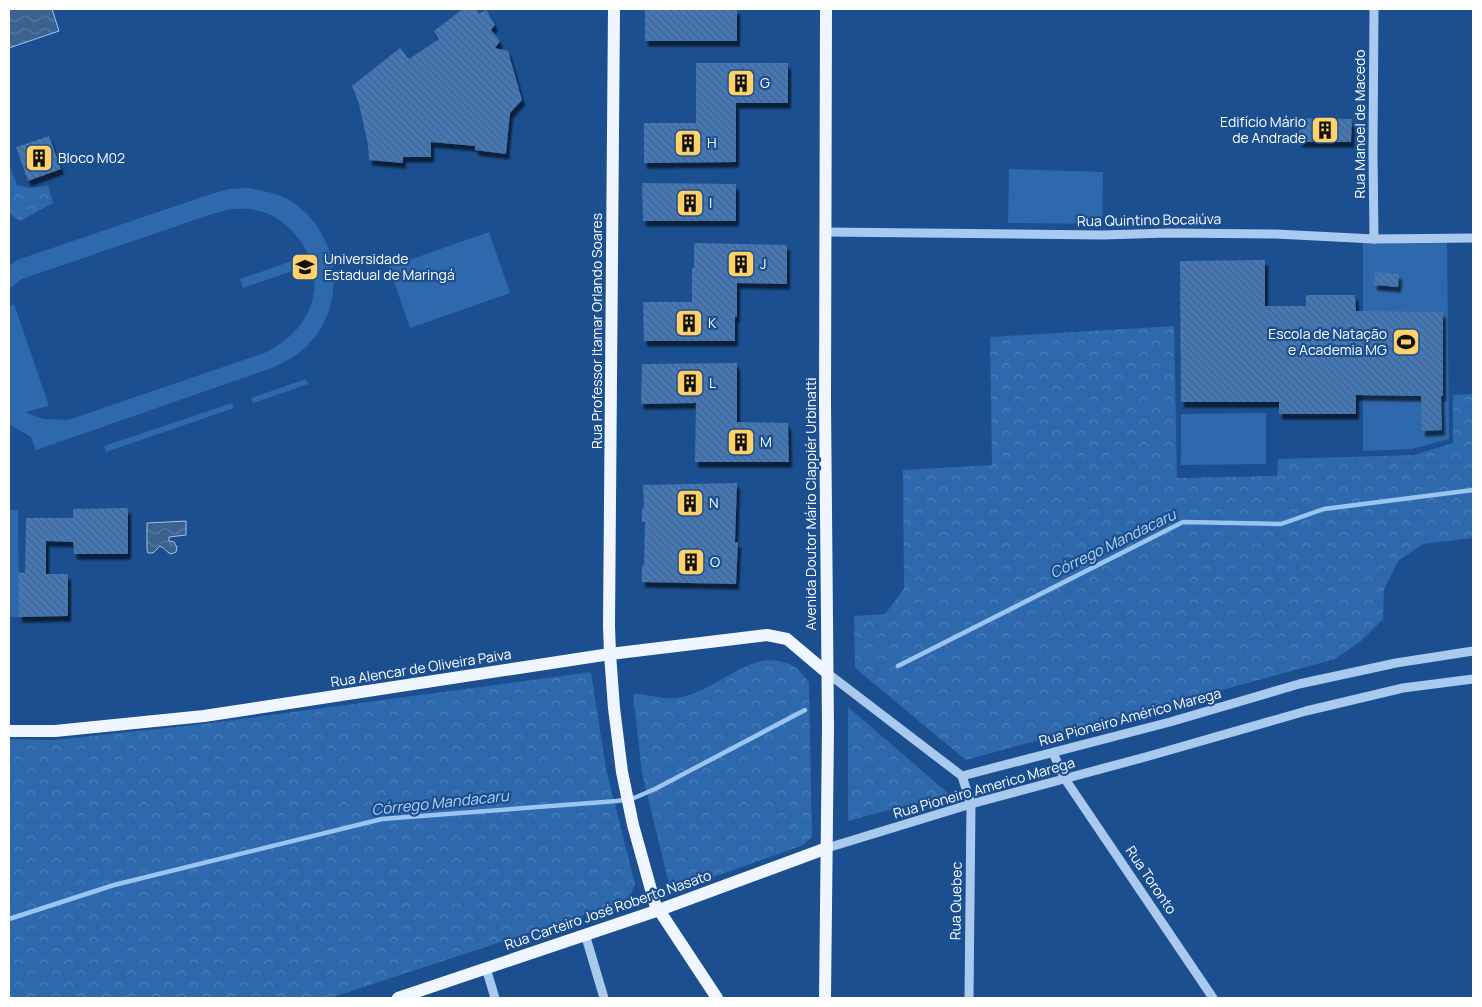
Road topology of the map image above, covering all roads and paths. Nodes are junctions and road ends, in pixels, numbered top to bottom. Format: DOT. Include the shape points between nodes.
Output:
graph roads {
  1 [pos="614,9"];
  2 [pos="826,9"];
  3 [pos="1374,9"];
  4 [pos="825,232"];
  5 [pos="1473,238"];
  6 [pos="1374,239"];
  7 [pos="1473,651"];
  8 [pos="610,654"];
  9 [pos="826,672"];
  10 [pos="1473,679"];
  11 [pos="9,731"];
  12 [pos="1053,753"];
  13 [pos="962,776"];
  14 [pos="1065,779"];
  15 [pos="971,804"];
  16 [pos="827,848"];
  17 [pos="659,910"];
  18 [pos="586,934"];
  19 [pos="486,968"];
  20 [pos="398,998"];
  21 [pos="495,998"];
  22 [pos="604,998"];
  23 [pos="717,998"];
  24 [pos="825,998"];
  25 [pos="969,998"];
  26 [pos="1213,998"];
  1 -- 8 [label="main road, Rua Professor Itamar Orlando Soares"];
  2 -- 4 [label="main road, Avenida Doutor Mário Clappiér Urbinatti"];
  3 -- 6 [label="street, Rua Manoel de Macedo"];
  4 -- 6 [label="street, Rua Quintino Bocaiúva" via="1276,234"];
  4 -- 9 [label="main road, Avenida Doutor Mário Clappiér Urbinatti"];
  5 -- 6 [label="street, Rua Quintino Bocaiúva"];
  7 -- 12 [label="street, Rua Pioneiro Américo Marega" via="1396,663 1299,684"];
  8 -- 9 [label="main road, Rua Alencar de Oliveira Paiva" via="767,635 787,639"];
  8 -- 11 [label="main road, Rua Alencar de Oliveira Paiva" via="204,716 55,731"];
  8 -- 17 [label="main road" via="622,772 633,825"];
  9 -- 13 [label="street"];
  9 -- 16 [label="main road, Avenida Doutor Mário Clappiér Urbinatti"];
  10 -- 14 [label="street, Rua Pioneiro Americo Marega" via="1403,688 1306,711"];
  12 -- 13 [label="street, Rua Pioneiro Américo Marega"];
  12 -- 14 [label="street, Rua Toronto"];
  13 -- 15 [label="street, Rua Quebec"];
  14 -- 15 [label="street, Rua Pioneiro Americo Marega"];
  14 -- 26 [label="street, Rua Toronto"];
  15 -- 16 [label="street, Rua Pioneiro Americo Marega"];
  15 -- 25 [label="street, Rua Quebec"];
  16 -- 17 [label="main road, Rua Carteiro José Roberto Nasato"];
  16 -- 24 [label="main road, Avenida Doutor Mário Clappiér Urbinatti"];
  17 -- 18 [label="main road, Rua Carteiro José Roberto Nasato"];
  17 -- 23 [label="main road"];
  18 -- 19 [label="main road, Rua Carteiro José Roberto Nasato"];
  18 -- 22 [label="street"];
  19 -- 20 [label="main road, Rua Carteiro José Roberto Nasato"];
  19 -- 21 [label="street"];
}
